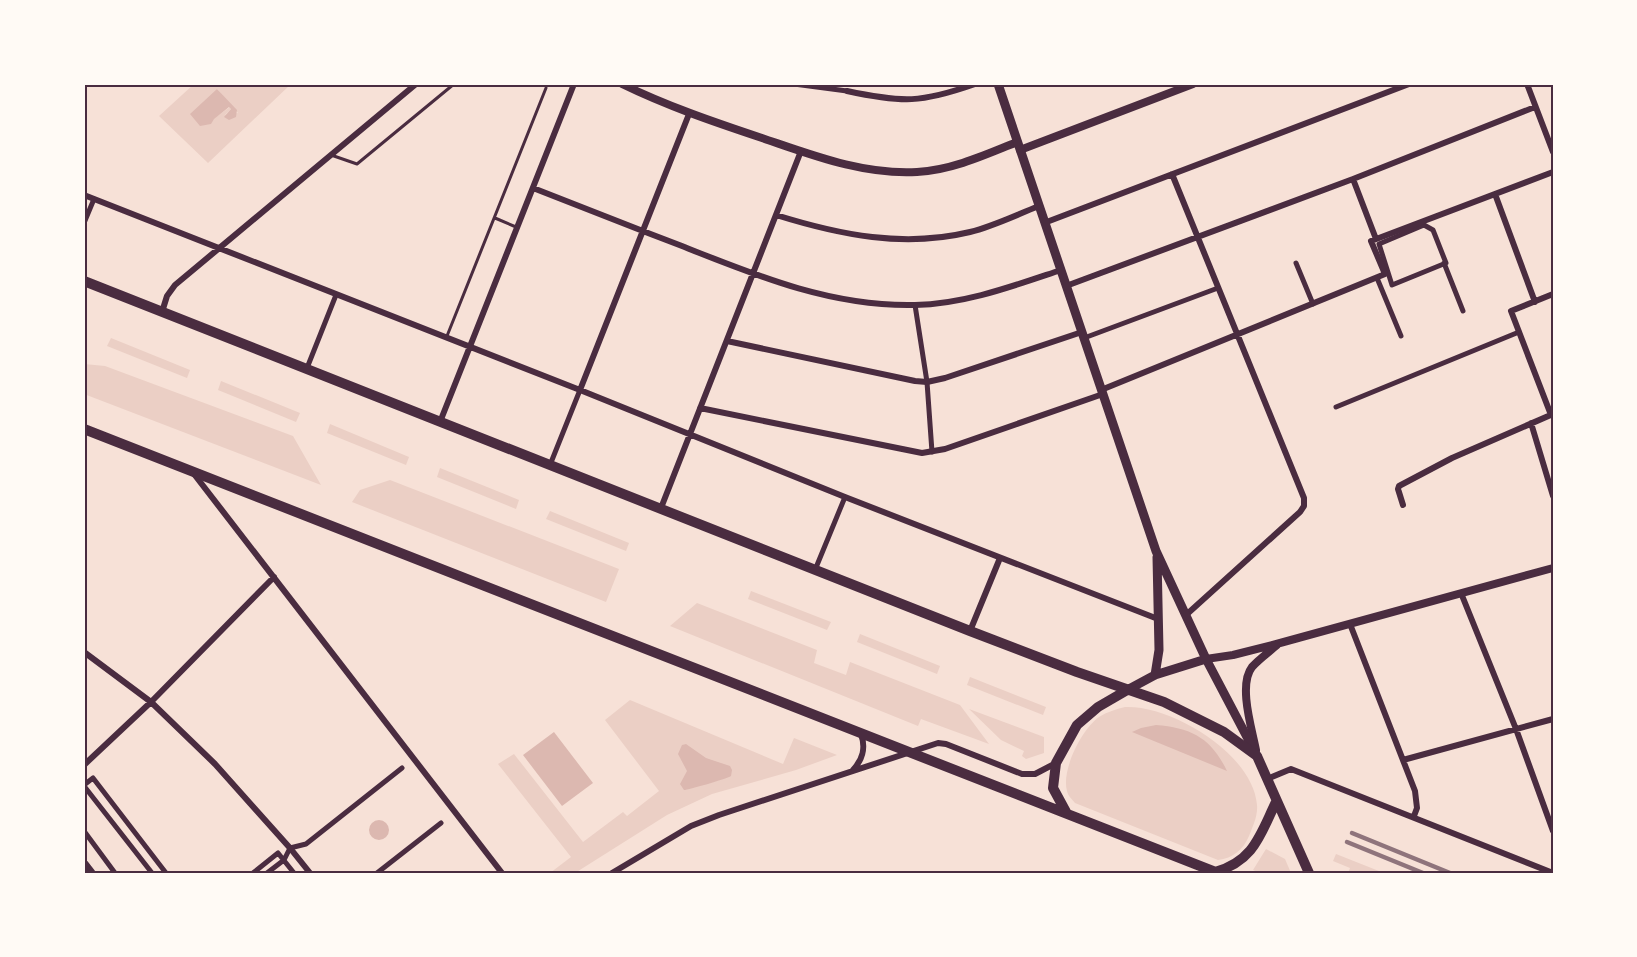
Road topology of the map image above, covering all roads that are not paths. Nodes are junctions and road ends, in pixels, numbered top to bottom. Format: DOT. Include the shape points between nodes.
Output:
graph roads {
  1 [pos="416,84"];
  2 [pos="454,84"];
  3 [pos="574,84"];
  4 [pos="622,84"];
  5 [pos="794,84"];
  6 [pos="975,84"];
  7 [pos="998,84"];
  8 [pos="1193,84"];
  9 [pos="1409,84"];
  10 [pos="1527,84"];
  11 [pos="632,86"];
  12 [pos="546,88"];
  13 [pos="847,91"];
  14 [pos="1535,107"];
  15 [pos="690,114"];
  16 [pos="1018,146"];
  17 [pos="801,152"];
  18 [pos="1553,152"];
  19 [pos="330,155"];
  20 [pos="1553,172"];
  21 [pos="1172,174"];
  22 [pos="1353,179"];
  23 [pos="533,188"];
  24 [pos="1495,194"];
  25 [pos="84,195"];
  26 [pos="94,199"];
  27 [pos="1039,206"];
  28 [pos="776,215"];
  29 [pos="495,218"];
  30 [pos="84,223"];
  31 [pos="1044,223"];
  32 [pos="1427,224"];
  33 [pos="517,228"];
  34 [pos="643,231"];
  35 [pos="1198,238"];
  36 [pos="1376,239"];
  37 [pos="218,248"];
  38 [pos="1296,263"];
  39 [pos="1444,264"];
  40 [pos="1060,270"];
  41 [pos="753,275"];
  42 [pos="1377,278"];
  43 [pos="84,281"];
  44 [pos="1066,286"];
  45 [pos="1218,288"];
  46 [pos="336,294"];
  47 [pos="1553,294"];
  48 [pos="1535,302"];
  49 [pos="1313,304"];
  50 [pos="915,305"];
  51 [pos="1463,311"];
  52 [pos="162,312"];
  53 [pos="1519,333"];
  54 [pos="1083,335"];
  55 [pos="1238,335"];
  56 [pos="1401,336"];
  57 [pos="446,338"];
  58 [pos="727,341"];
  59 [pos="469,347"];
  60 [pos="306,369"];
  61 [pos="927,382"];
  62 [pos="580,390"];
  63 [pos="1102,392"];
  64 [pos="1336,406"];
  65 [pos="700,408"];
  66 [pos="1552,414"];
  67 [pos="440,422"];
  68 [pos="1531,423"];
  69 [pos="84,429"];
  70 [pos="690,435"];
  71 [pos="932,452"];
  72 [pos="550,465"];
  73 [pos="192,471"];
  74 [pos="1553,496"];
  75 [pos="845,497"];
  76 [pos="1403,506"];
  77 [pos="661,508"];
  78 [pos="1156,551"];
  79 [pos="1000,558"];
  80 [pos="1553,568"];
  81 [pos="815,570"];
  82 [pos="274,577"];
  83 [pos="1461,593"];
  84 [pos="1186,615"];
  85 [pos="1158,620"];
  86 [pos="1350,624"];
  87 [pos="970,631"];
  88 [pos="1280,643"];
  89 [pos="84,652"];
  90 [pos="1206,659"];
  91 [pos="1155,675"];
  92 [pos="1129,689"];
  93 [pos="151,702"];
  94 [pos="1553,719"];
  95 [pos="1516,729"];
  96 [pos="861,734"];
  97 [pos="909,753"];
  98 [pos="1257,756"];
  99 [pos="1403,760"];
  100 [pos="1056,763"];
  101 [pos="84,765"];
  102 [pos="402,768"];
  103 [pos="851,773"];
  104 [pos="1266,779"];
  105 [pos="84,785"];
  106 [pos="1276,802"];
  107 [pos="1066,812"];
  108 [pos="1414,816"];
  109 [pos="441,823"];
  110 [pos="84,831"];
  111 [pos="1553,831"];
  112 [pos="290,848"];
  113 [pos="284,860"];
  114 [pos="84,864"];
  115 [pos="1216,872"];
  116 [pos="91,873"];
  117 [pos="115,873"];
  118 [pos="152,873"];
  119 [pos="166,873"];
  120 [pos="253,873"];
  121 [pos="267,873"];
  122 [pos="294,873"];
  123 [pos="310,873"];
  124 [pos="377,873"];
  125 [pos="502,873"];
  126 [pos="612,873"];
  127 [pos="1310,873"];
  128 [pos="1553,873"];
  1 -- 19 [label="street"];
  2 -- 19 [label="lane" via="357,164"];
  3 -- 23 [label="street"];
  4 -- 11 [label="street"];
  5 -- 13 [label="street"];
  6 -- 13 [label="street" via="942,96 903,101"];
  7 -- 16 [label="main road"];
  8 -- 16 [label="street"];
  9 -- 21 [label="street"];
  10 -- 14 [label="street"];
  11 -- 15 [label="street"];
  12 -- 29 [label="lane"];
  14 -- 18 [label="street"];
  14 -- 22 [label="street"];
  15 -- 17 [label="street"];
  15 -- 34 [label="street"];
  16 -- 17 [label="street" via="917,172 869,170"];
  16 -- 27 [label="main road"];
  17 -- 28 [label="street"];
  19 -- 37 [label="street"];
  20 -- 24 [label="street"];
  21 -- 31 [label="street"];
  21 -- 35 [label="street"];
  22 -- 35 [label="street"];
  22 -- 36 [label="street"];
  23 -- 33 [label="street"];
  23 -- 34 [label="street"];
  24 -- 32 [label="street"];
  24 -- 48 [label="street"];
  25 -- 26 [label="street"];
  26 -- 30 [label="street"];
  26 -- 37 [label="street"];
  27 -- 28 [label="street" via="952,236 899,240 848,234"];
  27 -- 31 [label="main road"];
  28 -- 41 [label="street"];
  29 -- 33 [label="lane"];
  29 -- 57 [label="lane"];
  31 -- 40 [label="main road"];
  32 -- 36 [label="street"];
  32 -- 39 [label="street" via="1433,230"];
  32 -- 39 [label="street" via="1378,244 1392,285"];
  33 -- 59 [label="street"];
  34 -- 41 [label="street"];
  34 -- 62 [label="street"];
  35 -- 44 [label="street"];
  35 -- 45 [label="street"];
  36 -- 42 [label="street" via="1371,241 1385,274"];
  37 -- 46 [label="street"];
  37 -- 52 [label="street" via="175,285"];
  38 -- 49 [label="street"];
  39 -- 51 [label="street"];
  40 -- 44 [label="main road"];
  40 -- 50 [label="street" via="979,296"];
  41 -- 50 [label="street" via="854,302"];
  41 -- 58 [label="street"];
  42 -- 49 [label="street"];
  42 -- 56 [label="street"];
  43 -- 52 [label="main road"];
  44 -- 54 [label="main road"];
  45 -- 54 [label="street"];
  45 -- 55 [label="street"];
  46 -- 57 [label="street"];
  46 -- 60 [label="street"];
  47 -- 48 [label="street"];
  48 -- 53 [label="street" via="1511,311"];
  49 -- 55 [label="street"];
  50 -- 61 [label="street"];
  52 -- 60 [label="main road"];
  53 -- 64 [label="street"];
  53 -- 66 [label="street"];
  54 -- 61 [label="street"];
  54 -- 63 [label="main road"];
  55 -- 63 [label="street"];
  55 -- 84 [label="street" via="1304,506"];
  57 -- 59 [label="street"];
  58 -- 61 [label="street"];
  58 -- 65 [label="street"];
  59 -- 62 [label="street"];
  59 -- 67 [label="street"];
  60 -- 67 [label="main road"];
  61 -- 71 [label="street"];
  62 -- 70 [label="street"];
  62 -- 72 [label="street"];
  63 -- 71 [label="street" via="987,436"];
  63 -- 78 [label="main road"];
  65 -- 70 [label="street"];
  65 -- 71 [label="street"];
  66 -- 68 [label="street"];
  67 -- 72 [label="main road"];
  68 -- 74 [label="street"];
  68 -- 76 [label="street" via="1399,486"];
  69 -- 73 [label="main road"];
  70 -- 75 [label="street"];
  70 -- 77 [label="street"];
  72 -- 77 [label="main road"];
  73 -- 82 [label="street"];
  73 -- 96 [label="main road"];
  75 -- 79 [label="street"];
  75 -- 81 [label="street"];
  77 -- 81 [label="main road"];
  78 -- 84 [label="main road"];
  78 -- 85 [label="main road"];
  79 -- 85 [label="street"];
  79 -- 87 [label="street"];
  80 -- 83 [label="street"];
  81 -- 87 [label="main road"];
  82 -- 93 [label="street"];
  82 -- 125 [label="street"];
  83 -- 86 [label="street"];
  83 -- 95 [label="street"];
  84 -- 90 [label="main road"];
  85 -- 91 [label="main road"];
  86 -- 88 [label="street"];
  86 -- 99 [label="street"];
  87 -- 92 [label="main road"];
  88 -- 90 [label="street"];
  88 -- 98 [label="street" via="1248,674 1246,696"];
  89 -- 93 [label="street"];
  90 -- 91 [label="main road"];
  90 -- 98 [label="main road"];
  91 -- 92 [label="main road"];
  92 -- 98 [label="main road" via="1195,715"];
  92 -- 100 [label="main road" via="1077,725"];
  93 -- 101 [label="street"];
  93 -- 112 [label="street" via="215,764"];
  94 -- 95 [label="street"];
  95 -- 99 [label="street"];
  95 -- 111 [label="street"];
  96 -- 97 [label="main road"];
  96 -- 103 [label="street" via="863,755"];
  97 -- 100 [label="street" via="944,744 1026,774 1035,774"];
  97 -- 103 [label="street"];
  97 -- 107 [label="main road"];
  98 -- 104 [label="main road"];
  99 -- 108 [label="street" via="1415,791"];
  100 -- 107 [label="main road" via="1053,788"];
  102 -- 112 [label="street" via="306,844"];
  103 -- 126 [label="street" via="691,826"];
  104 -- 106 [label="main road"];
  104 -- 108 [label="street" via="1291,769"];
  105 -- 118 [label="street"];
  105 -- 119 [label="street" via="93,778"];
  106 -- 115 [label="main road" via="1250,851 1231,867"];
  106 -- 127 [label="main road"];
  107 -- 115 [label="main road"];
  108 -- 128 [label="street"];
  109 -- 124 [label="street"];
  110 -- 117 [label="street"];
  112 -- 113 [label="street"];
  112 -- 123 [label="street"];
  113 -- 120 [label="street" via="278,854"];
  113 -- 121 [label="street"];
  113 -- 122 [label="street"];
  114 -- 116 [label="main road"];
}
